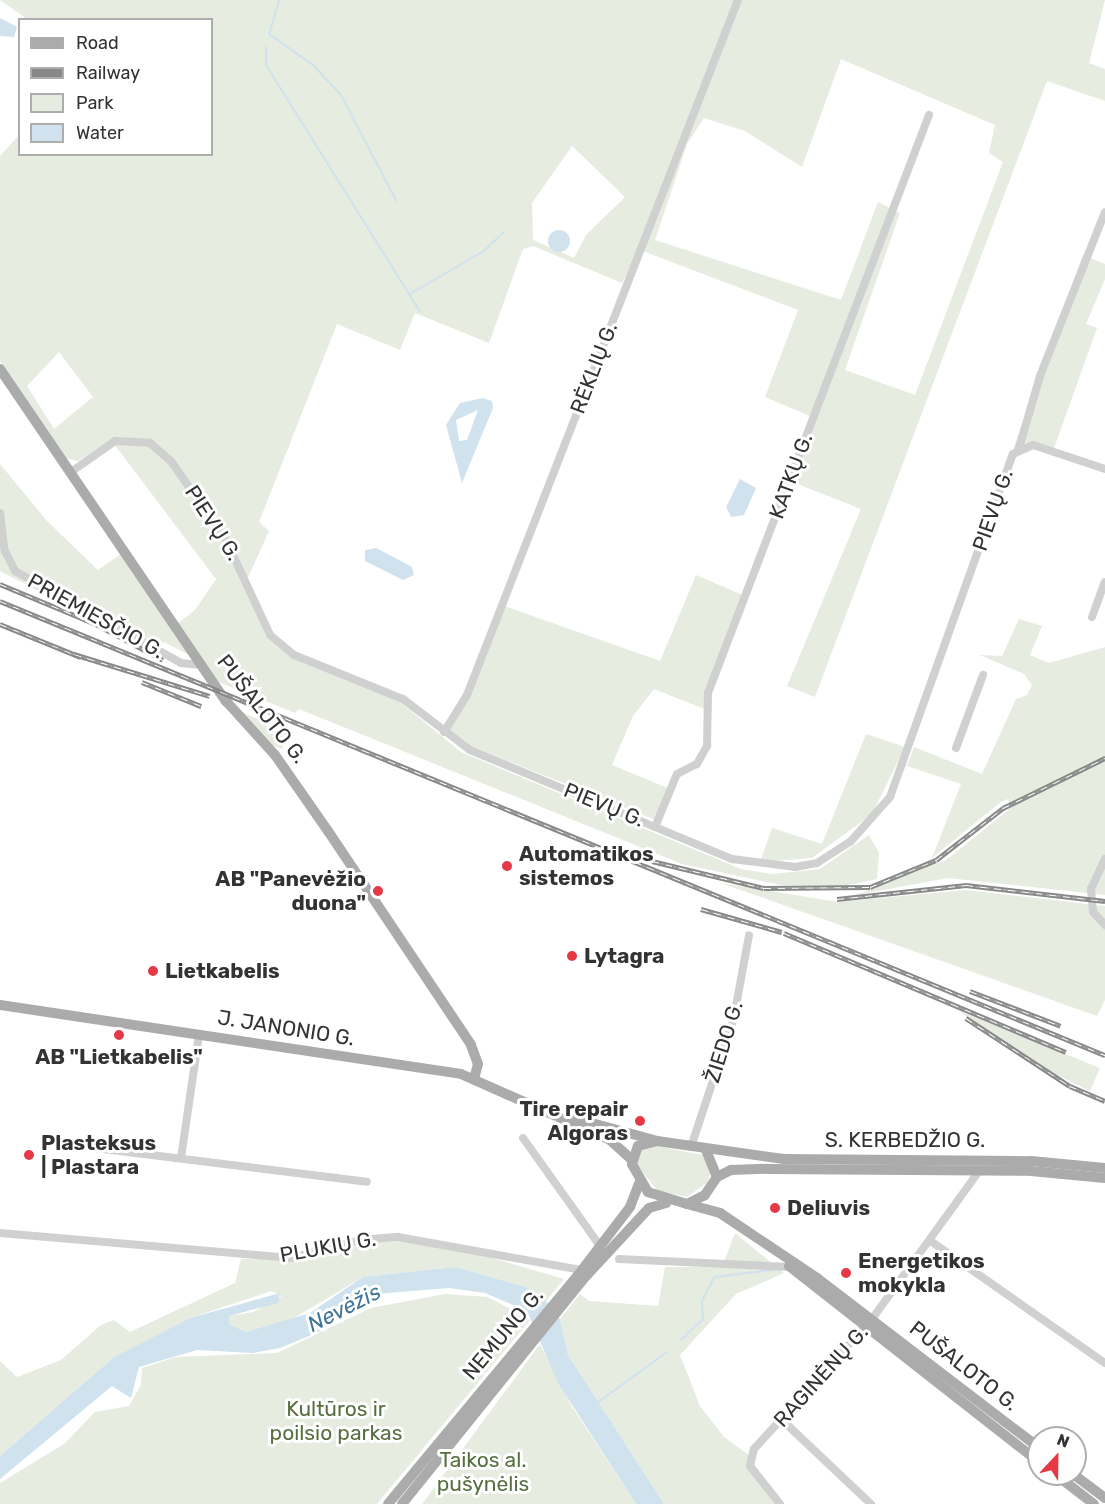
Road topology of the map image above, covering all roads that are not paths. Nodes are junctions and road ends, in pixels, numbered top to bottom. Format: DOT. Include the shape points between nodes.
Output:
graph roads {
  1 [pos="738,0"];
  2 [pos="929,115"];
  3 [pos="1105,212"];
  4 [pos="0,369"];
  5 [pos="1019,448"];
  6 [pos="1105,469"];
  7 [pos="71,472"];
  8 [pos="0,513"];
  9 [pos="1105,582"];
  10 [pos="1092,617"];
  11 [pos="201,665"];
  12 [pos="983,675"];
  13 [pos="444,732"];
  14 [pos="956,748"];
  15 [pos="655,826"];
  16 [pos="1105,859"];
  17 [pos="1105,925"];
  18 [pos="749,935"];
  19 [pos="0,1005"];
  20 [pos="199,1034"];
  21 [pos="474,1079"];
  22 [pos="559,1115"];
  23 [pos="523,1138"];
  24 [pos="657,1141"];
  25 [pos="63,1144"];
  26 [pos="691,1147"];
  27 [pos="706,1150"];
  28 [pos="181,1158"];
  29 [pos="631,1159"];
  30 [pos="904,1165"];
  31 [pos="1105,1168"];
  32 [pos="979,1171"];
  33 [pos="717,1177"];
  34 [pos="1105,1178"];
  35 [pos="367,1182"];
  36 [pos="639,1184"];
  37 [pos="709,1191"];
  38 [pos="669,1203"];
  39 [pos="687,1204"];
  40 [pos="720,1213"];
  41 [pos="0,1233"];
  42 [pos="932,1242"];
  43 [pos="600,1246"];
  44 [pos="775,1253"];
  45 [pos="619,1259"];
  46 [pos="790,1267"];
  47 [pos="584,1273"];
  48 [pos="872,1319"];
  49 [pos="864,1329"];
  50 [pos="1105,1363"];
  51 [pos="484,1394"];
  52 [pos="781,1419"];
  53 [pos="1027,1439"];
  54 [pos="1027,1453"];
  55 [pos="1087,1484"];
  56 [pos="1071,1486"];
  57 [pos="1105,1498"];
  58 [pos="388,1504"];
  59 [pos="402,1504"];
  60 [pos="780,1504"];
  61 [pos="871,1504"];
  62 [pos="1094,1504"];
  1 -- 13 [label="street, RĖKLIŲ G." via="470,688"];
  2 -- 15 [label="street, KATKŲ G." via="708,693 707,746 697,764 677,774"];
  3 -- 5 [label="street" via="1040,376"];
  4 -- 7 [label="main road, PUŠALOTO G."];
  5 -- 6 [label="street, PIEVŲ G." via="1053,451"];
  5 -- 15 [label="street, PIEVŲ G." via="996,497 896,784 868,826 817,862 779,867 732,859"];
  7 -- 11 [label="main road, PUŠALOTO G."];
  7 -- 13 [label="street, PIEVŲ G." via="115,441 137,439 156,446 226,540 263,623 280,645 403,699"];
  8 -- 11 [label="street, PRIEMIESČIO G." via="5,551 15,571 181,663"];
  9 -- 10 [label="street"];
  11 -- 21 [label="main road, PUŠALOTO G." via="275,755 471,1046 478,1064"];
  12 -- 14 [label="street"];
  13 -- 15 [label="street, PIEVŲ G." via="470,750"];
  16 -- 17 [label="street" via="1091,889 1094,912"];
  18 -- 26 [label="street, ŽIEDO G." via="734,1017"];
  19 -- 20 [label="main road, J. JANONIO G."];
  20 -- 21 [label="main road, J. JANONIO G."];
  20 -- 28 [label="street"];
  21 -- 22 [label="main road, J. JANONIO G."];
  22 -- 24 [label="main road, J. JANONIO G."];
  22 -- 29 [label="main road, J. JANONIO G." via="610,1140"];
  23 -- 43 [label="street"];
  24 -- 26 [label="main road"];
  24 -- 29 [label="main road" via="638,1146"];
  25 -- 28 [label="street"];
  26 -- 27 [label="main road"];
  27 -- 30 [label="main road, S. KERBEDŽIO G." via="784,1159"];
  27 -- 33 [label="main road"];
  28 -- 35 [label="street"];
  29 -- 36 [label="main road"];
  30 -- 31 [label="main road, S. KERBEDŽIO G."];
  30 -- 32 [label="main road, S. KERBEDŽIO G."];
  30 -- 33 [label="main road, S. KERBEDŽIO G." via="741,1169"];
  32 -- 34 [label="main road, S. KERBEDŽIO G."];
  32 -- 42 [label="street, RAGINĖNŲ G."];
  33 -- 37 [label="main road"];
  36 -- 38 [label="main road"];
  36 -- 43 [label="main road, NEMUNO G." via="630,1207"];
  37 -- 39 [label="main road"];
  37 -- 40 [label="main road, PUŠALOTO G."];
  38 -- 39 [label="main road"];
  38 -- 47 [label="main road, NEMUNO G." via="652,1205"];
  39 -- 40 [label="main road, PUŠALOTO G."];
  40 -- 44 [label="main road, PUŠALOTO G."];
  41 -- 47 [label="street, PLUKIŲ G." via="291,1258 360,1240 398,1237"];
  42 -- 48 [label="street, RAGINĖNŲ G."];
  42 -- 50 [label="street"];
  43 -- 47 [label="main road, NEMUNO G."];
  44 -- 46 [label="main road, PUŠALOTO G."];
  44 -- 48 [label="main road, PUŠALOTO G."];
  45 -- 46 [label="street"];
  46 -- 49 [label="main road, PUŠALOTO G."];
  47 -- 51 [label="main road, NEMUNO G."];
  48 -- 49 [label="street, RAGINĖNŲ G."];
  48 -- 53 [label="main road, PUŠALOTO G."];
  49 -- 52 [label="street, RAGINĖNŲ G."];
  49 -- 54 [label="main road, PUŠALOTO G."];
  51 -- 58 [label="main road, NEMUNO G."];
  51 -- 59 [label="main road, NEMUNO G."];
  52 -- 60 [label="street, RAGINĖNŲ G." via="754,1449 750,1466"];
  52 -- 61 [label="street"];
  55 -- 57 [label="main road"];
  56 -- 62 [label="main road"];
}
